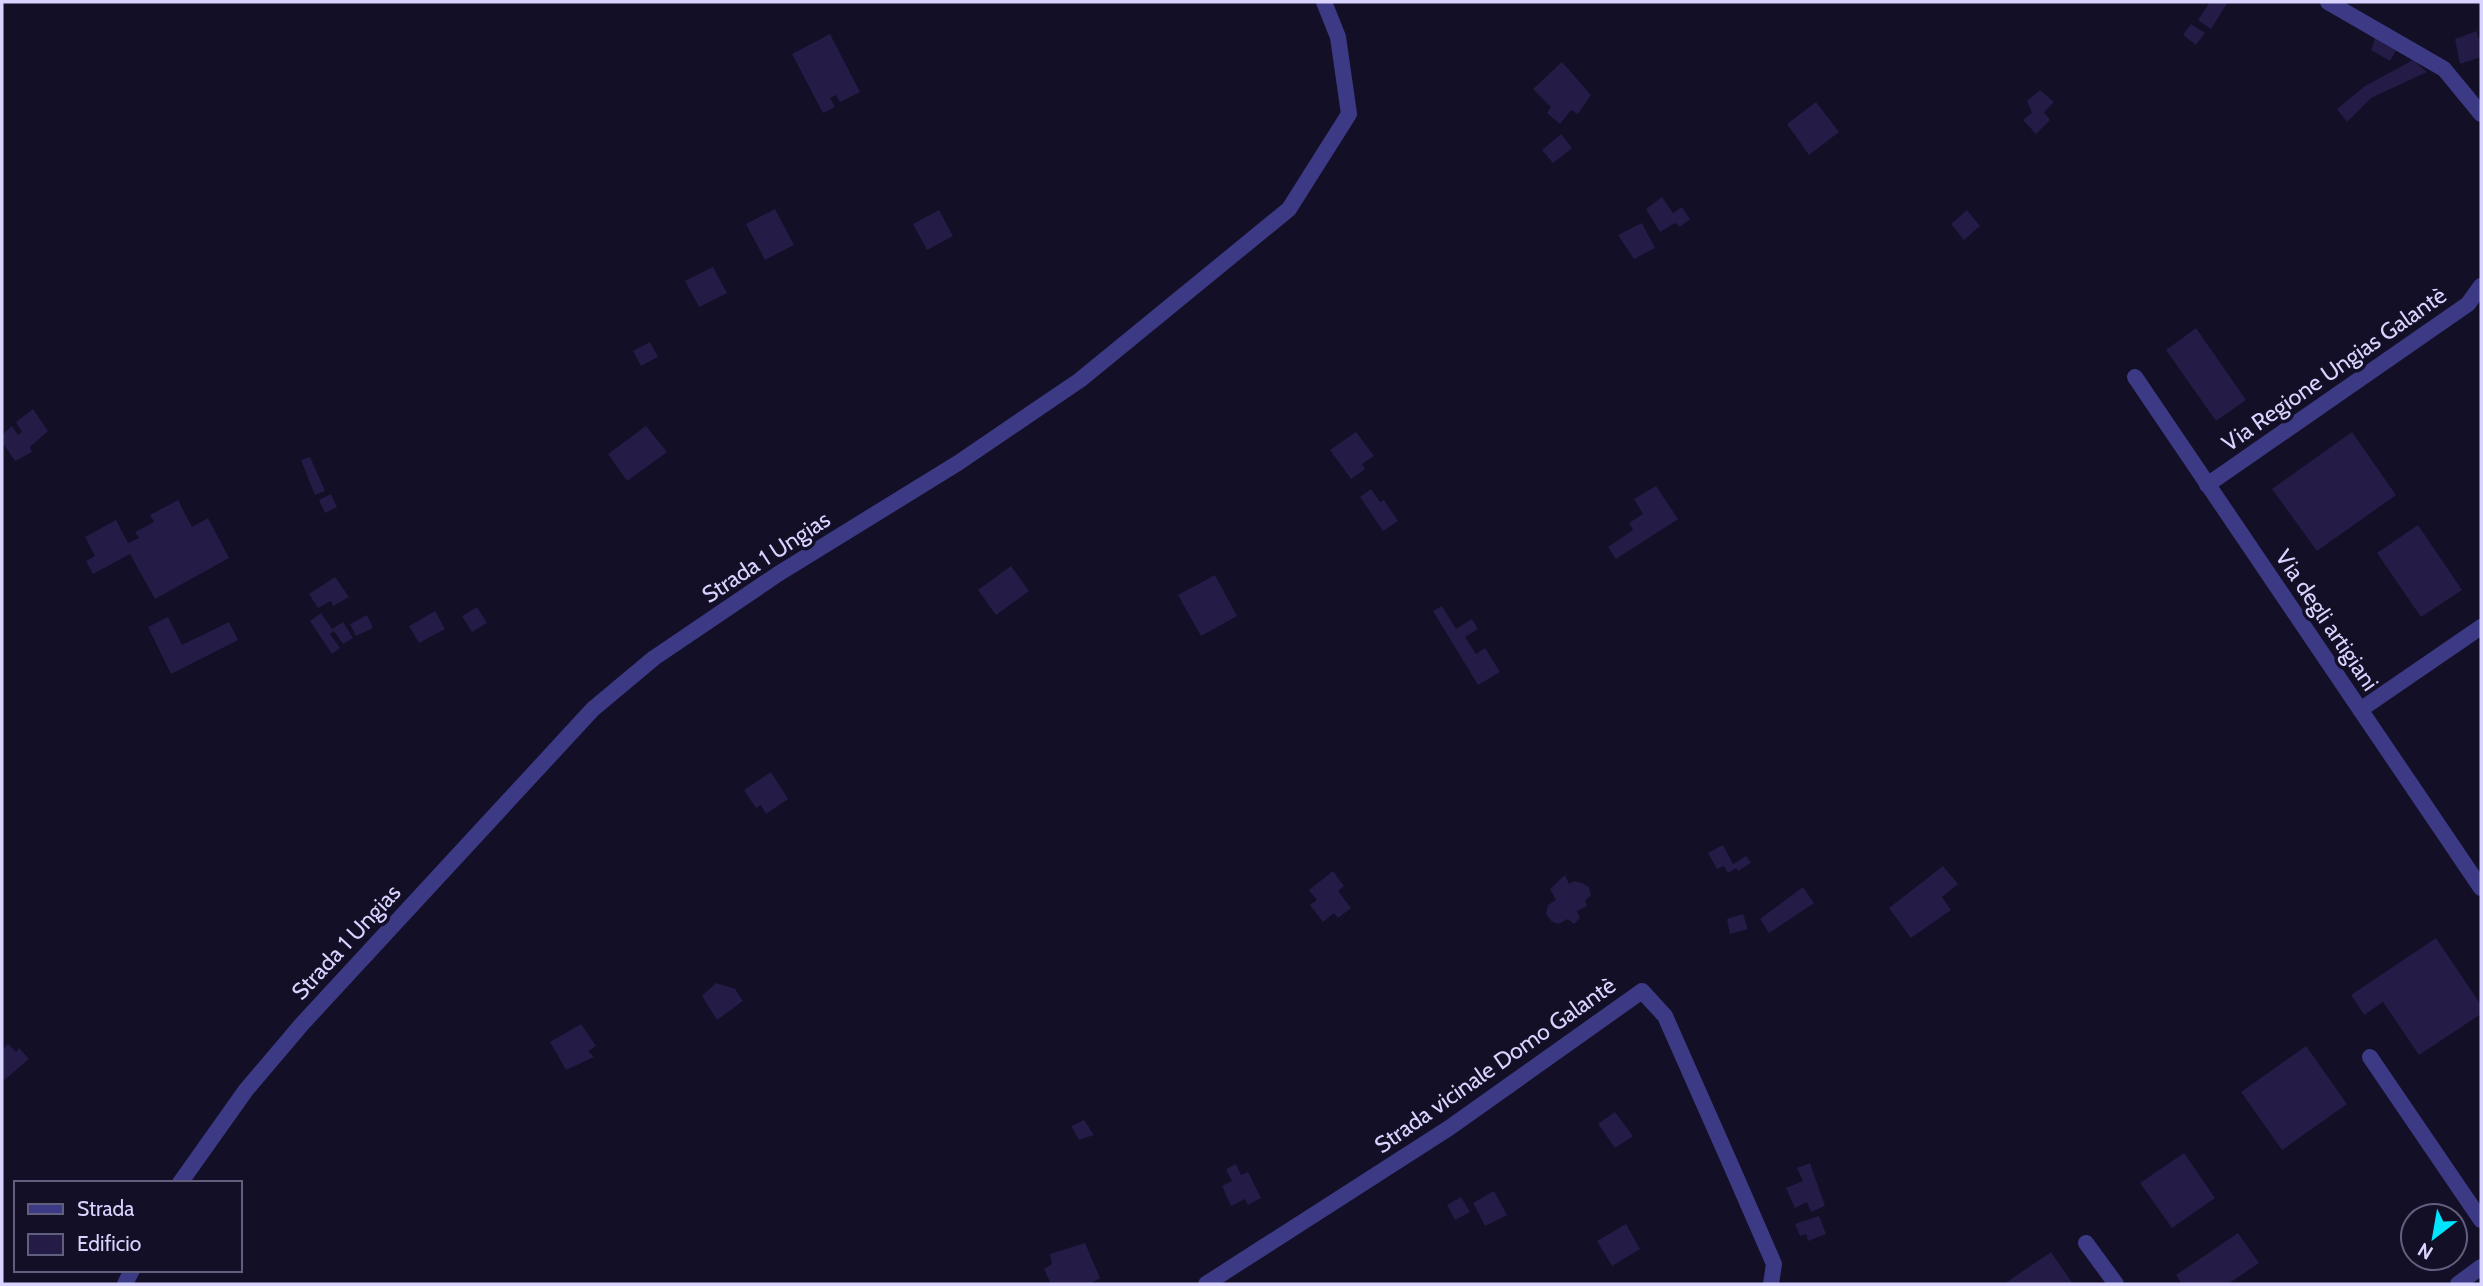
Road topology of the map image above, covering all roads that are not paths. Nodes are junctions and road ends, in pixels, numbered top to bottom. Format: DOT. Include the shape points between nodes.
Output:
graph roads {
  1 [pos="1324,2"];
  2 [pos="2328,2"];
  3 [pos="2481,114"];
  4 [pos="2481,286"];
  5 [pos="2135,377"];
  6 [pos="2207,485"];
  7 [pos="2481,627"];
  8 [pos="2360,710"];
  9 [pos="2481,888"];
  10 [pos="2370,1057"];
  11 [pos="181,1181"];
  12 [pos="2481,1220"];
  13 [pos="2086,1243"];
  14 [pos="2481,1267"];
  15 [pos="1206,1284"];
  16 [pos="1771,1284"];
  17 [pos="2116,1284"];
  18 [pos="2458,1284"];
  1 -- 11 [label="street, Strada 1 Ungias" via="1338,37 1349,114 1289,209 1080,380 958,463 744,597 654,658 593,709 302,1024 246,1090"];
  2 -- 3 [label="street" via="2444,69"];
  4 -- 6 [label="street, Via Regione Ungias Galantè" via="2468,304"];
  5 -- 6 [label="street, Via degli artigiani"];
  6 -- 8 [label="street, Via degli artigiani"];
  7 -- 8 [label="street"];
  8 -- 9 [label="street, Via degli artigiani"];
  10 -- 12 [label="street"];
  13 -- 17 [label="street"];
  14 -- 18 [label="street"];
  15 -- 16 [label="street, Strada vicinale Domo Galantè" via="1449,1128 1642,991 1665,1016 1763,1238 1774,1264"];
}
